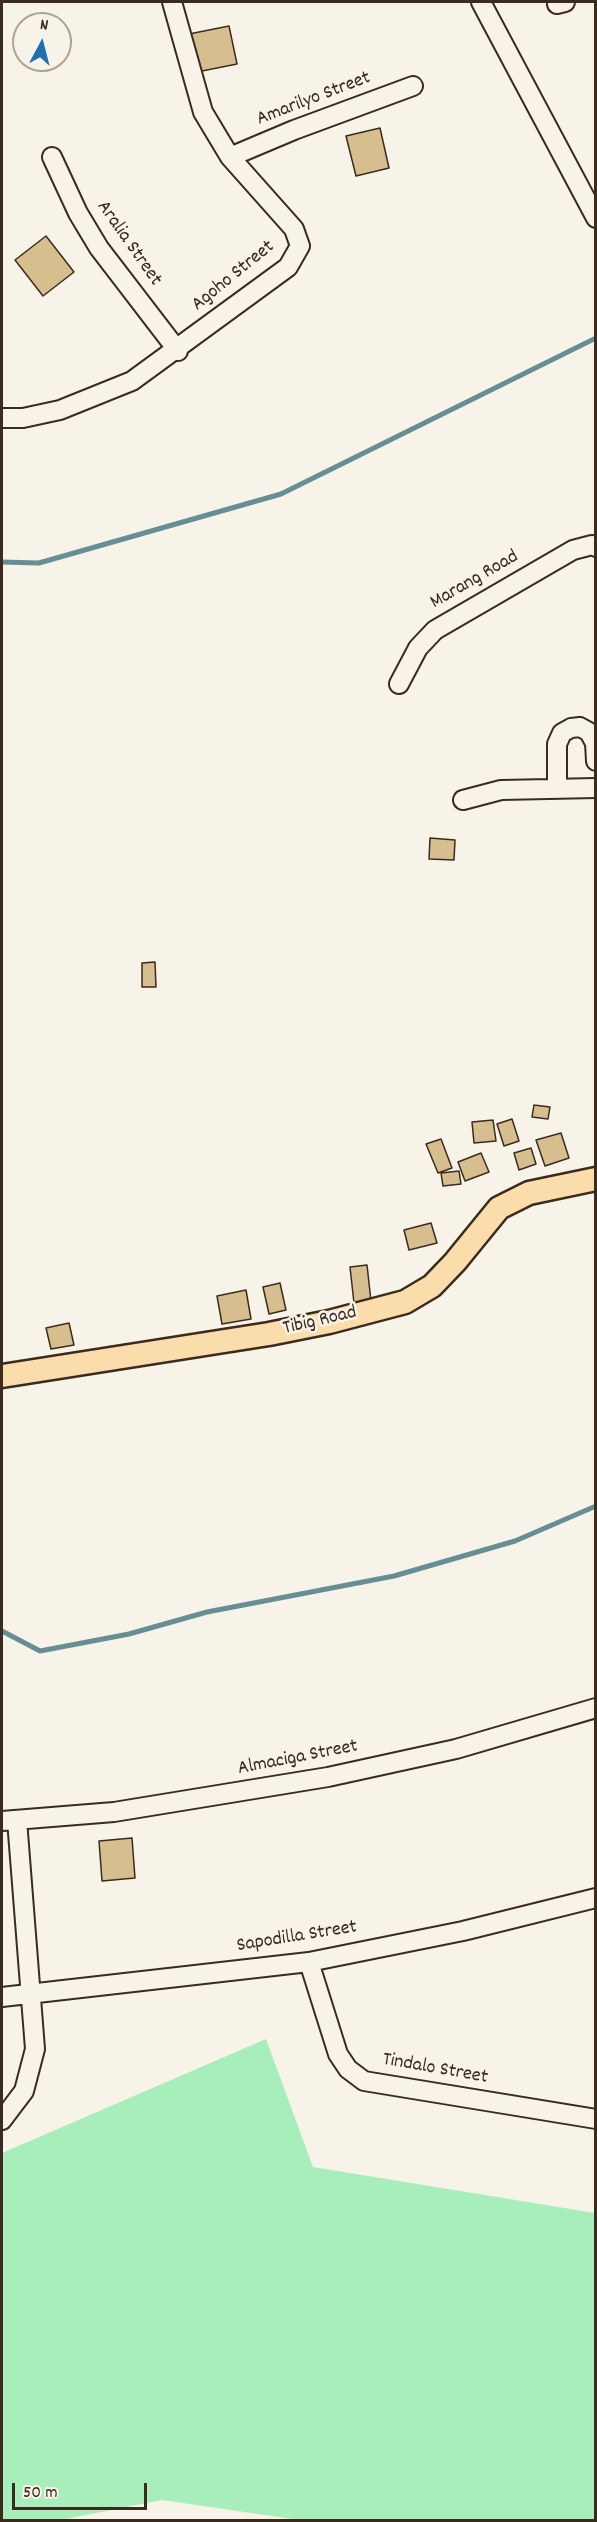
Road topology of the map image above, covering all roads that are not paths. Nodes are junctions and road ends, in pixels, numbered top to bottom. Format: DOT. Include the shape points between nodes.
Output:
graph roads {
  1 [pos="172,2"];
  2 [pos="481,2"];
  3 [pos="413,86"];
  4 [pos="52,157"];
  5 [pos="231,157"];
  6 [pos="596,218"];
  7 [pos="178,351"];
  8 [pos="2,418"];
  9 [pos="596,547"];
  10 [pos="399,684"];
  11 [pos="596,761"];
  12 [pos="557,788"];
  13 [pos="596,788"];
  14 [pos="463,800"];
  15 [pos="596,1179"];
  16 [pos="2,1376"];
  17 [pos="596,1708"];
  18 [pos="9,1820"];
  19 [pos="596,1898"];
  20 [pos="309,1962"];
  21 [pos="30,1995"];
  22 [pos="2,1997"];
  23 [pos="596,2119"];
  24 [pos="2,2120"];
  1 -- 5 [label="street, Agoho Street" via="203,112"];
  2 -- 6 [label="street"];
  3 -- 5 [label="street, Amarilyo Street"];
  4 -- 7 [label="street, Aralia Street" via="99,248"];
  5 -- 7 [label="street, Agoho Street" via="294,229 300,246 288,267"];
  7 -- 8 [label="street, Agoho Street" via="132,381 89,400 23,418"];
  9 -- 10 [label="street, Marang Road" via="573,550 435,630 418,648"];
  11 -- 12 [label="street" via="595,743 589,732 580,727 562,733"];
  12 -- 13 [label="street"];
  12 -- 14 [label="street" via="501,790"];
  15 -- 16 [label="main road, Tibig Road" via="528,1193 499,1208 432,1286 405,1302 279,1332"];
  17 -- 18 [label="street, Almaciga Street" via="456,1749 328,1777 114,1812"];
  18 -- 21 [label="street"];
  19 -- 20 [label="street, Sapodilla Street" via="463,1931"];
  20 -- 21 [label="street, Sapodilla Street"];
  20 -- 23 [label="street, Tindalo Street" via="338,2054 348,2069 364,2081"];
  21 -- 22 [label="street, Sapodilla Street"];
  21 -- 24 [label="street" via="35,2049 24,2091"];
}
